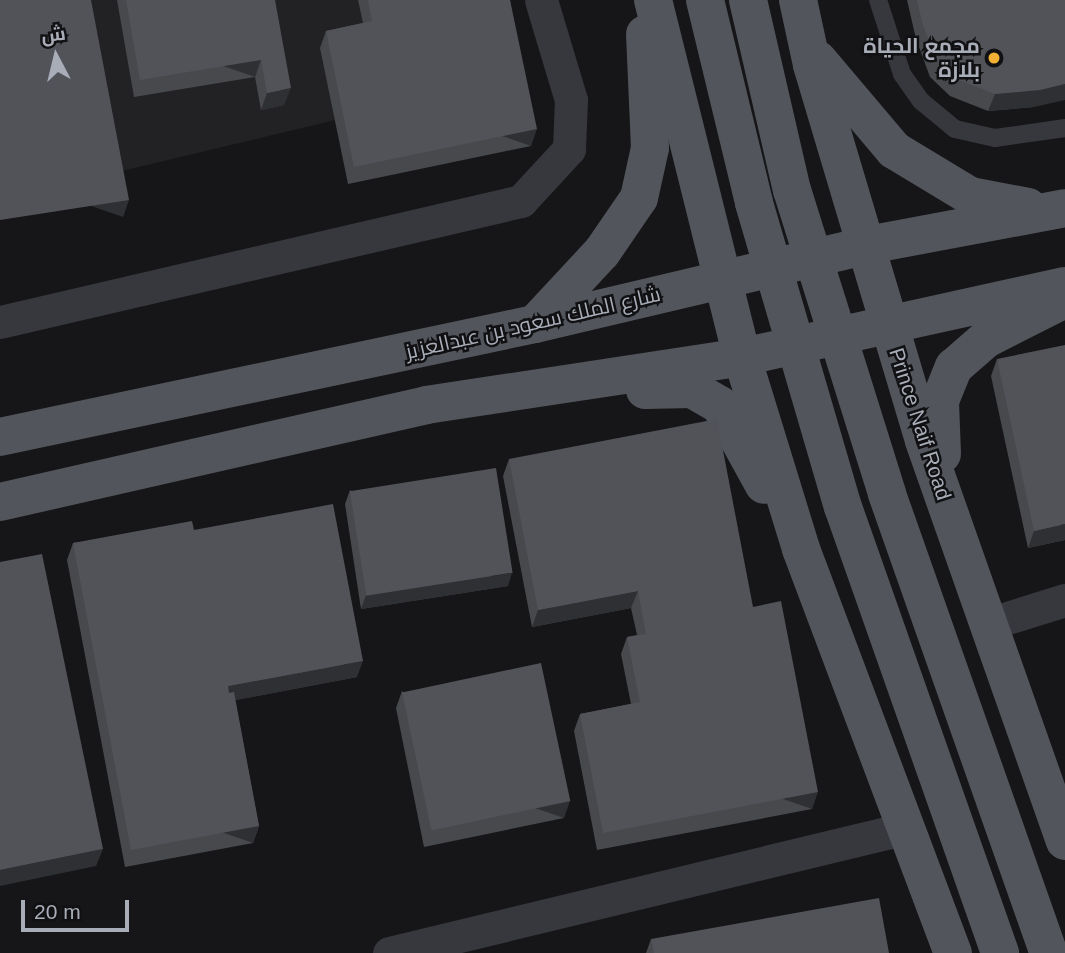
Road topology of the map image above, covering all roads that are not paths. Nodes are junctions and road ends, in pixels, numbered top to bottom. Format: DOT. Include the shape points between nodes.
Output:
graph roads {
  1 [pos="541,0"];
  2 [pos="644,0"];
  3 [pos="653,0"];
  4 [pos="705,0"];
  5 [pos="748,0"];
  6 [pos="797,0"];
  7 [pos="878,0"];
  8 [pos="808,48"];
  9 [pos="1065,128"];
  10 [pos="1058,210"];
  11 [pos="868,245"];
  12 [pos="726,279"];
  13 [pos="1065,286"];
  14 [pos="1065,299"];
  15 [pos="0,322"];
  16 [pos="536,324"];
  17 [pos="887,324"];
  18 [pos="742,356"];
  19 [pos="426,405"];
  20 [pos="0,437"];
  21 [pos="943,494"];
  22 [pos="0,502"];
  23 [pos="801,549"];
  24 [pos="1065,600"];
  25 [pos="991,623"];
  26 [pos="906,828"];
  27 [pos="1065,841"];
  28 [pos="389,953"];
  29 [pos="953,953"];
  30 [pos="1000,953"];
  31 [pos="1049,953"];
  1 -- 15 [label="street" via="571,100 569,149 521,201"];
  2 -- 16 [label="main road" via="650,148 639,198 602,252"];
  3 -- 12 [label="main road"];
  4 -- 30 [label="main road, bridge" via="754,204 843,507"];
  5 -- 31 [label="main road, bridge" via="792,190 887,494"];
  6 -- 8 [label="main road, Prince Naif Road"];
  7 -- 9 [label="lane" via="902,74 921,101 955,129 995,138"];
  8 -- 10 [label="main road" via="894,150 970,196"];
  8 -- 11 [label="main road, Prince Naif Road"];
  10 -- 11 [label="main road, شارع الملك سعود بن عبدالعزيز"];
  11 -- 12 [label="main road, شارع الملك سعود بن عبدالعزيز"];
  11 -- 17 [label="main road, Prince Naif Road"];
  12 -- 16 [label="main road, شارع الملك سعود بن عبدالعزيز"];
  12 -- 18 [label="main road"];
  13 -- 17 [label="main road"];
  14 -- 21 [label="main road" via="986,339 954,367 940,401"];
  16 -- 20 [label="main road, شارع الملك سعود بن عبدالعزيز"];
  17 -- 18 [label="main road"];
  17 -- 21 [label="main road, Prince Naif Road"];
  18 -- 19 [label="main road"];
  18 -- 23 [label="main road"];
  19 -- 22 [label="main road"];
  19 -- 23 [label="main road" via="692,389 720,405"];
  21 -- 25 [label="main road, Prince Naif Road"];
  23 -- 26 [label="main road"];
  24 -- 25 [label="street"];
  25 -- 27 [label="main road, Prince Naif Road"];
  26 -- 28 [label="street"];
  26 -- 29 [label="main road"];
}
